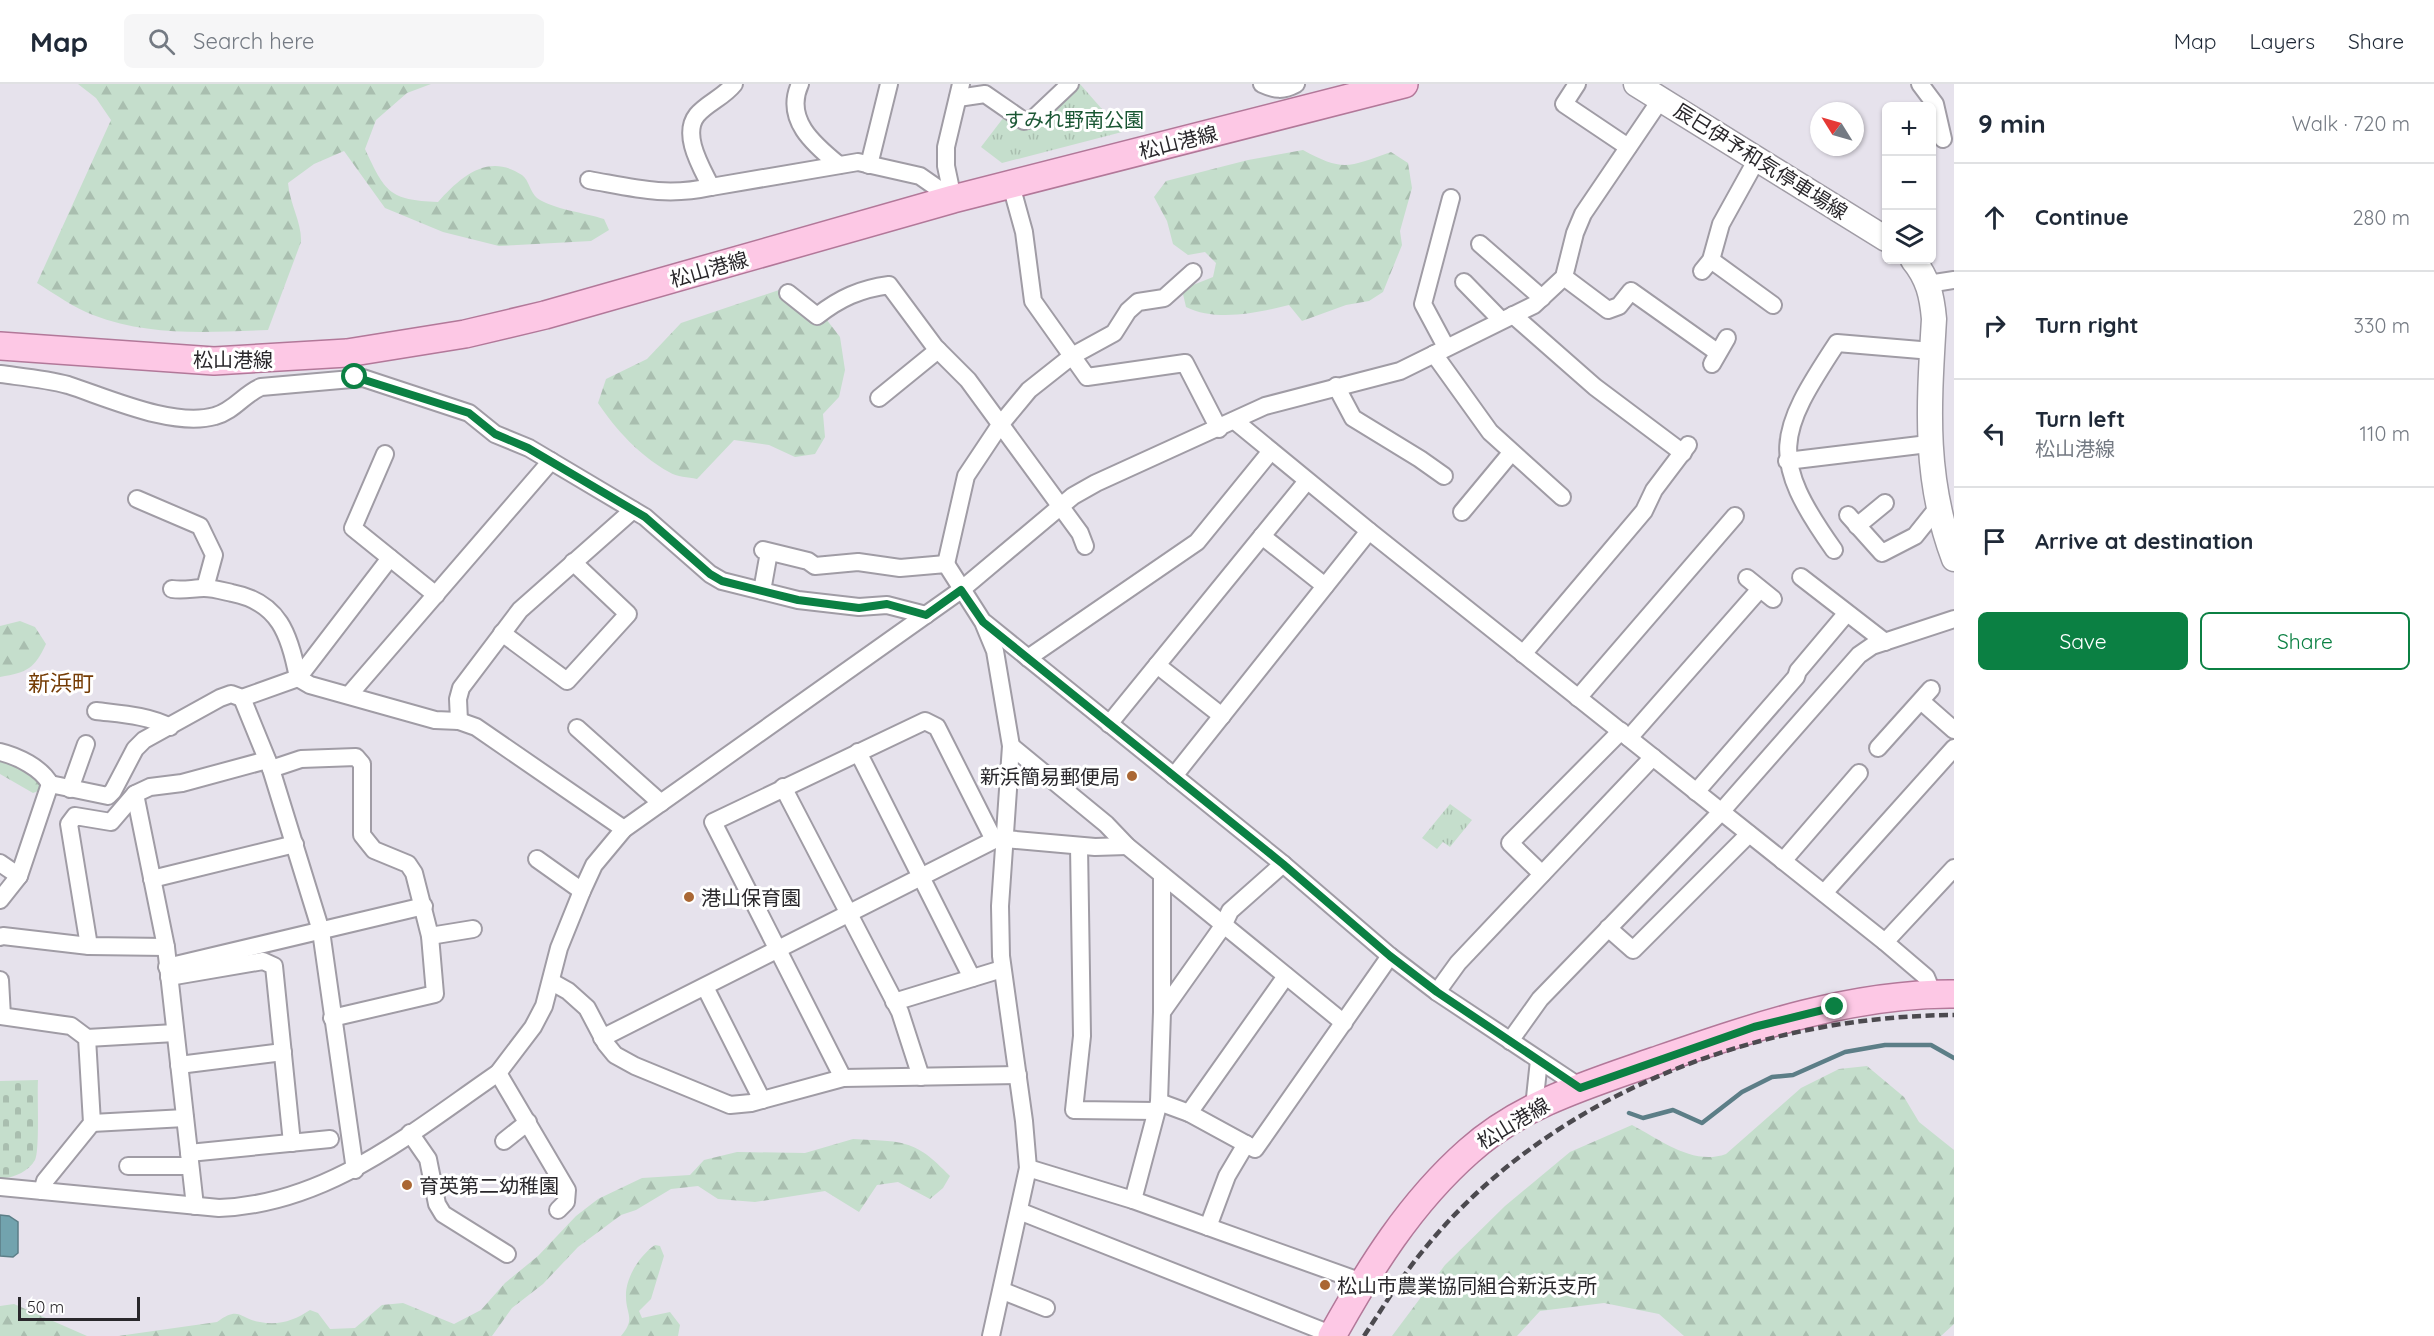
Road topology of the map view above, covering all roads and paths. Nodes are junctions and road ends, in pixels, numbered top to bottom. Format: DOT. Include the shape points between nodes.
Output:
graph roads {
  1 [pos="734,84"];
  2 [pos="800,84"];
  3 [pos="889,84"];
  4 [pos="1070,84"];
  5 [pos="1262,84"];
  6 [pos="1296,84"];
  7 [pos="1404,84"];
  8 [pos="1577,84"];
  9 [pos="1636,84"];
  10 [pos="1920,84"];
  11 [pos="959,91"];
  12 [pos="1661,99"];
  13 [pos="1943,139"];
  14 [pos="1628,147"];
  15 [pos="1757,159"];
  16 [pos="838,165"];
  17 [pos="869,165"];
  18 [pos="589,180"];
  19 [pos="1011,184"];
  20 [pos="711,187"];
  21 [pos="1451,198"];
  22 [pos="953,199"];
  23 [pos="1882,236"];
  24 [pos="1480,244"];
  25 [pos="1916,264"];
  26 [pos="1193,272"];
  27 [pos="1564,277"];
  28 [pos="1954,280"];
  29 [pos="1464,282"];
  30 [pos="1928,284"];
  31 [pos="788,293"];
  32 [pos="1768,296"];
  33 [pos="1542,298"];
  34 [pos="1507,317"];
  35 [pos="0,346"];
  36 [pos="938,350"];
  37 [pos="1440,350"];
  38 [pos="1719,351"];
  39 [pos="1932,351"];
  40 [pos="1072,356"];
  41 [pos="0,374"];
  42 [pos="1336,386"];
  43 [pos="879,398"];
  44 [pos="1235,421"];
  45 [pos="1000,425"];
  46 [pos="1219,429"];
  47 [pos="1928,444"];
  48 [pos="1271,451"];
  49 [pos="1511,453"];
  50 [pos="385,454"];
  51 [pos="1787,460"];
  52 [pos="551,462"];
  53 [pos="1444,477"];
  54 [pos="1307,481"];
  55 [pos="1562,497"];
  56 [pos="137,499"];
  57 [pos="1885,503"];
  58 [pos="1939,506"];
  59 [pos="1060,508"];
  60 [pos="633,510"];
  61 [pos="1462,512"];
  62 [pos="1735,516"];
  63 [pos="1369,531"];
  64 [pos="1262,536"];
  65 [pos="1085,546"];
  66 [pos="1834,550"];
  67 [pos="390,558"];
  68 [pos="1954,559"];
  69 [pos="573,562"];
  70 [pos="946,564"];
  71 [pos="1801,577"];
  72 [pos="1747,578"];
  73 [pos="1325,586"];
  74 [pos="205,588"];
  75 [pos="172,589"];
  76 [pos="961,590"];
  77 [pos="762,591"];
  78 [pos="436,595"];
  79 [pos="1846,614"];
  80 [pos="926,615"];
  81 [pos="1954,619"];
  82 [pos="983,622"];
  83 [pos="502,633"];
  84 [pos="1885,642"];
  85 [pos="1522,654"];
  86 [pos="1028,658"];
  87 [pos="1157,665"];
  88 [pos="298,678"];
  89 [pos="349,695"];
  90 [pos="242,698"];
  91 [pos="1578,698"];
  92 [pos="96,711"];
  93 [pos="1222,716"];
  94 [pos="459,721"];
  95 [pos="1109,723"];
  96 [pos="170,727"];
  97 [pos="577,728"];
  98 [pos="1954,730"];
  99 [pos="1625,735"];
  100 [pos="1881,737"];
  101 [pos="86,744"];
  102 [pos="1011,746"];
  103 [pos="1954,748"];
  104 [pos="0,752"];
  105 [pos="858,752"];
  106 [pos="1653,757"];
  107 [pos="269,764"];
  108 [pos="1859,772"];
  109 [pos="1174,776"];
  110 [pos="50,784"];
  111 [pos="783,787"];
  112 [pos="70,789"];
  113 [pos="1696,792"];
  114 [pos="135,794"];
  115 [pos="661,803"];
  116 [pos="1721,812"];
  117 [pos="624,828"];
  118 [pos="1749,834"];
  119 [pos="1000,839"];
  120 [pos="295,844"];
  121 [pos="1079,846"];
  122 [pos="1126,846"];
  123 [pos="537,860"];
  124 [pos="1783,861"];
  125 [pos="0,863"];
  126 [pos="1283,864"];
  127 [pos="1954,868"];
  128 [pos="1542,874"];
  129 [pos="1161,875"];
  130 [pos="19,876"];
  131 [pos="921,878"];
  132 [pos="152,879"];
  133 [pos="582,891"];
  134 [pos="1824,893"];
  135 [pos="0,900"];
  136 [pos="423,906"];
  137 [pos="850,914"];
  138 [pos="1223,926"];
  139 [pos="1608,928"];
  140 [pos="473,929"];
  141 [pos="321,931"];
  142 [pos="430,936"];
  143 [pos="0,938"];
  144 [pos="1885,942"];
  145 [pos="89,946"];
  146 [pos="166,947"];
  147 [pos="779,950"];
  148 [pos="1390,956"];
  149 [pos="1002,969"];
  150 [pos="168,972"];
  151 [pos="1286,976"];
  152 [pos="972,978"];
  153 [pos="0,980"];
  154 [pos="552,982"];
  155 [pos="705,987"];
  156 [pos="1437,992"];
  157 [pos="1943,994"];
  158 [pos="894,1002"];
  159 [pos="1162,1012"];
  160 [pos="1,1016"];
  161 [pos="332,1018"];
  162 [pos="1344,1023"];
  163 [pos="175,1034"];
  164 [pos="87,1038"];
  165 [pos="602,1038"];
  166 [pos="1510,1041"];
  167 [pos="283,1052"];
  168 [pos="1539,1060"];
  169 [pos="179,1065"];
  170 [pos="498,1073"];
  171 [pos="1018,1075"];
  172 [pos="921,1077"];
  173 [pos="843,1078"];
  174 [pos="1580,1088"];
  175 [pos="762,1100"];
  176 [pos="1158,1107"];
  177 [pos="1534,1107"];
  178 [pos="1189,1113"];
  179 [pos="184,1118"];
  180 [pos="92,1122"];
  181 [pos="528,1122"];
  182 [pos="410,1132"];
  183 [pos="330,1140"];
  184 [pos="504,1141"];
  185 [pos="292,1143"];
  186 [pos="1246,1144"];
  187 [pos="189,1160"];
  188 [pos="128,1166"];
  189 [pos="1028,1168"];
  190 [pos="355,1170"];
  191 [pos="0,1187"];
  192 [pos="42,1191"];
  193 [pos="1133,1200"];
  194 [pos="195,1206"];
  195 [pos="558,1210"];
  196 [pos="1018,1211"];
  197 [pos="1208,1227"];
  198 [pos="507,1254"];
  199 [pos="1362,1282"];
  200 [pos="1003,1291"];
  201 [pos="1046,1308"];
  202 [pos="1333,1335"];
  203 [pos="991,1336"];
  1 -- 20 [label="street" via="697,115 691,128 694,153"];
  2 -- 16 [label="street" via="794,109 798,124"];
  3 -- 17 [label="street"];
  4 -- 11 [label="street" via="1034,118 1024,121 985,94"];
  5 -- 6 [label="street" via="1284,89"];
  7 -- 19 [label="main road, 松山港線"];
  8 -- 14 [label="street" via="1564,104"];
  9 -- 12 [label="main road, 辰巳伊予和気停車場線"];
  10 -- 13 [label="street" via="1935,104"];
  11 -- 22 [label="street" via="946,147"];
  12 -- 14 [label="street"];
  12 -- 15 [label="main road, 辰巳伊予和気停車場線"];
  14 -- 27 [label="street" via="1583,214"];
  15 -- 23 [label="main road, 辰巳伊予和気停車場線"];
  15 -- 32 [label="street" via="1721,224 1706,266"];
  16 -- 17 [label="street"];
  16 -- 20 [label="street"];
  17 -- 22 [label="street" via="920,176"];
  18 -- 20 [label="street" via="653,192 682,193"];
  19 -- 22 [label="main road, 松山港線"];
  19 -- 40 [label="street" via="1024,232 1033,301"];
  21 -- 37 [label="street" via="1423,304"];
  22 -- 35 [label="main road, 松山港線" via="545,315 405,345 347,353 214,361"];
  24 -- 33 [label="street"];
  25 -- 30 [label="main road"];
  26 -- 40 [label="street" via="1164,298 1138,302 1114,333"];
  27 -- 33 [label="street"];
  27 -- 38 [label="street" via="1608,310 1619,306 1631,291"];
  28 -- 30 [label="street"];
  29 -- 34 [label="street"];
  30 -- 39 [label="main road" via="1934,319"];
  31 -- 36 [label="street" via="817,316 838,300 863,289 889,285"];
  33 -- 34 [label="street"];
  34 -- 37 [label="street"];
  34 -- 85 [label="street" via="1595,387 1686,449 1654,490 1644,510"];
  36 -- 43 [label="street"];
  36 -- 45 [label="street" via="968,380"];
  37 -- 42 [label="street" via="1400,371"];
  37 -- 49 [label="street" via="1490,432"];
  39 -- 47 [label="main road"];
  39 -- 51 [label="street" via="1837,343 1796,412 1789,433"];
  40 -- 45 [label="street" via="1029,390"];
  40 -- 46 [label="street" via="1087,377 1185,363"];
  41 -- 52 [label="street" via="66,385 154,413 193,418 226,413 261,387 363,378 469,413 495,434"];
  42 -- 44 [label="street" via="1286,399"];
  42 -- 53 [label="street" via="1353,418"];
  44 -- 46 [label="street"];
  44 -- 48 [label="street"];
  45 -- 59 [label="street"];
  45 -- 70 [label="street" via="966,476"];
  46 -- 59 [label="street" via="1096,483"];
  47 -- 51 [label="street"];
  47 -- 58 [label="main road"];
  48 -- 54 [label="street"];
  48 -- 86 [label="street" via="1197,542"];
  49 -- 55 [label="street"];
  49 -- 61 [label="street"];
  50 -- 67 [label="street" via="353,528"];
  51 -- 66 [label="street" via="1803,502"];
  52 -- 60 [label="street"];
  52 -- 78 [label="street"];
  54 -- 63 [label="street"];
  54 -- 64 [label="street"];
  56 -- 74 [label="street" via="202,518 214,555"];
  57 -- 58 [label="street" via="1853,521 1882,554 1915,536"];
  58 -- 68 [label="main road"];
  59 -- 65 [label="street"];
  59 -- 76 [label="street"];
  60 -- 69 [label="street"];
  60 -- 77 [label="street" via="716,578"];
  62 -- 91 [label="street"];
  63 -- 73 [label="street"];
  63 -- 85 [label="street"];
  64 -- 73 [label="street"];
  64 -- 87 [label="street"];
  67 -- 78 [label="street"];
  67 -- 88 [label="street"];
  69 -- 83 [label="street" via="520,610"];
  69 -- 83 [label="street" via="628,614 567,681"];
  70 -- 76 [label="street"];
  70 -- 77 [label="street" via="900,568 858,562 815,566 766,551"];
  71 -- 79 [label="street"];
  72 -- 99 [label="street" via="1767,594"];
  73 -- 93 [label="street"];
  74 -- 75 [label="street"];
  74 -- 88 [label="street" via="245,596 272,610 287,637"];
  76 -- 80 [label="street"];
  76 -- 82 [label="street"];
  77 -- 80 [label="street" via="843,606 901,606"];
  78 -- 89 [label="street"];
  79 -- 84 [label="street"];
  79 -- 113 [label="street"];
  80 -- 115 [label="street"];
  81 -- 84 [label="street"];
  82 -- 86 [label="street"];
  82 -- 102 [label="street" via="995,651"];
  83 -- 94 [label="street" via="461,688"];
  84 -- 116 [label="street" via="1859,655"];
  85 -- 91 [label="street"];
  86 -- 95 [label="street"];
  87 -- 93 [label="street"];
  87 -- 95 [label="street"];
  88 -- 89 [label="street"];
  88 -- 90 [label="street"];
  89 -- 94 [label="street" via="435,720"];
  90 -- 96 [label="street" via="231,694 219,698"];
  90 -- 107 [label="street"];
  91 -- 99 [label="street"];
  92 -- 96 [label="street"];
  93 -- 109 [label="street"];
  94 -- 117 [label="street" via="476,727"];
  95 -- 109 [label="street"];
  96 -- 112 [label="street" via="139,744 108,796"];
  97 -- 115 [label="street"];
  98 -- 100 [label="street" via="1926,695"];
  99 -- 106 [label="street"];
  99 -- 128 [label="street" via="1510,843"];
  101 -- 112 [label="street"];
  102 -- 119 [label="street"];
  102 -- 122 [label="street" via="1106,824"];
  103 -- 134 [label="street"];
  104 -- 110 [label="street" via="23,761 47,777"];
  105 -- 111 [label="street"];
  105 -- 119 [label="street" via="925,721 937,726"];
  105 -- 131 [label="street"];
  106 -- 113 [label="street"];
  106 -- 128 [label="street"];
  107 -- 114 [label="street" via="150,787"];
  107 -- 120 [label="street"];
  107 -- 136 [label="street" via="356,757 362,764 362,835 374,850 408,864"];
  108 -- 124 [label="street"];
  109 -- 126 [label="street"];
  110 -- 112 [label="street"];
  110 -- 130 [label="street"];
  111 -- 137 [label="street"];
  111 -- 147 [label="street" via="713,822"];
  113 -- 116 [label="street"];
  114 -- 132 [label="street"];
  114 -- 145 [label="street" via="111,822 75,816 69,824"];
  115 -- 117 [label="street"];
  116 -- 118 [label="street"];
  116 -- 139 [label="street"];
  117 -- 133 [label="street" via="594,865"];
  118 -- 124 [label="street"];
  118 -- 139 [label="street" via="1633,950"];
  119 -- 121 [label="street"];
  119 -- 131 [label="street"];
  119 -- 149 [label="street"];
  120 -- 132 [label="street"];
  120 -- 141 [label="street"];
  121 -- 122 [label="street"];
  121 -- 176 [label="street" via="1082,1036 1074,1110"];
  122 -- 129 [label="street"];
  123 -- 133 [label="street"];
  124 -- 134 [label="street"];
  125 -- 130 [label="street"];
  126 -- 138 [label="street" via="1230,911"];
  126 -- 148 [label="street"];
  127 -- 144 [label="street"];
  128 -- 156 [label="street" via="1458,963"];
  129 -- 138 [label="street"];
  129 -- 159 [label="street"];
  130 -- 135 [label="street"];
  131 -- 137 [label="street"];
  131 -- 152 [label="street"];
  132 -- 146 [label="street"];
  133 -- 154 [label="street" via="558,948"];
  134 -- 144 [label="street"];
  136 -- 141 [label="street"];
  136 -- 142 [label="street"];
  137 -- 147 [label="street"];
  137 -- 158 [label="street"];
  138 -- 151 [label="street"];
  138 -- 159 [label="street"];
  139 -- 166 [label="street" via="1540,999"];
  140 -- 142 [label="street"];
  141 -- 150 [label="street"];
  141 -- 161 [label="street"];
  142 -- 161 [label="street" via="435,994"];
  143 -- 145 [label="street"];
  144 -- 157 [label="street"];
  145 -- 146 [label="street"];
  146 -- 150 [label="street"];
  147 -- 155 [label="street"];
  147 -- 173 [label="street"];
  148 -- 156 [label="street"];
  148 -- 162 [label="street"];
  149 -- 152 [label="street"];
  149 -- 171 [label="street"];
  150 -- 163 [label="street"];
  150 -- 167 [label="street" via="270,963 276,971"];
  151 -- 162 [label="street"];
  151 -- 178 [label="street"];
  152 -- 158 [label="street"];
  153 -- 160 [label="street"];
  154 -- 165 [label="street" via="587,1008"];
  154 -- 170 [label="street" via="534,1027"];
  155 -- 165 [label="street"];
  155 -- 175 [label="street"];
  156 -- 166 [label="street"];
  157 -- 174 [label="main road, 松山港線" via="1835,1007 1754,1027"];
  158 -- 172 [label="street"];
  159 -- 176 [label="street"];
  160 -- 164 [label="street" via="71,1026"];
  161 -- 190 [label="street"];
  162 -- 186 [label="street" via="1255,1149"];
  163 -- 164 [label="street"];
  163 -- 169 [label="street"];
  164 -- 180 [label="street"];
  165 -- 175 [label="street" via="615,1055 635,1066 730,1105"];
  166 -- 168 [label="street"];
  167 -- 169 [label="street"];
  167 -- 185 [label="street"];
  168 -- 174 [label="street"];
  168 -- 177 [label="street"];
  169 -- 179 [label="street"];
  170 -- 181 [label="street"];
  170 -- 182 [label="street"];
  171 -- 172 [label="street"];
  171 -- 189 [label="street"];
  172 -- 173 [label="street"];
  173 -- 175 [label="street"];
  174 -- 177 [label="main road, 松山港線"];
  176 -- 178 [label="street"];
  176 -- 193 [label="street"];
  177 -- 199 [label="main road, 松山港線" via="1470,1149 1436,1183"];
  178 -- 186 [label="street"];
  179 -- 180 [label="street"];
  179 -- 187 [label="street"];
  180 -- 192 [label="street" via="45,1181"];
  181 -- 184 [label="street"];
  181 -- 195 [label="street" via="567,1190 566,1202"];
  182 -- 190 [label="street"];
  182 -- 198 [label="street" via="428,1159 437,1204 443,1214"];
  183 -- 185 [label="street"];
  185 -- 187 [label="street"];
  186 -- 197 [label="street" via="1227,1176"];
  187 -- 188 [label="street"];
  187 -- 194 [label="street"];
  189 -- 193 [label="street"];
  189 -- 196 [label="street"];
  190 -- 194 [label="street" via="274,1201 237,1207"];
  191 -- 192 [label="street"];
  192 -- 194 [label="street"];
  193 -- 197 [label="street"];
  196 -- 200 [label="street"];
  196 -- 202 [label="street"];
  197 -- 199 [label="street"];
  199 -- 202 [label="main road, 松山港線"];
  200 -- 201 [label="street"];
  200 -- 203 [label="street"];
}
